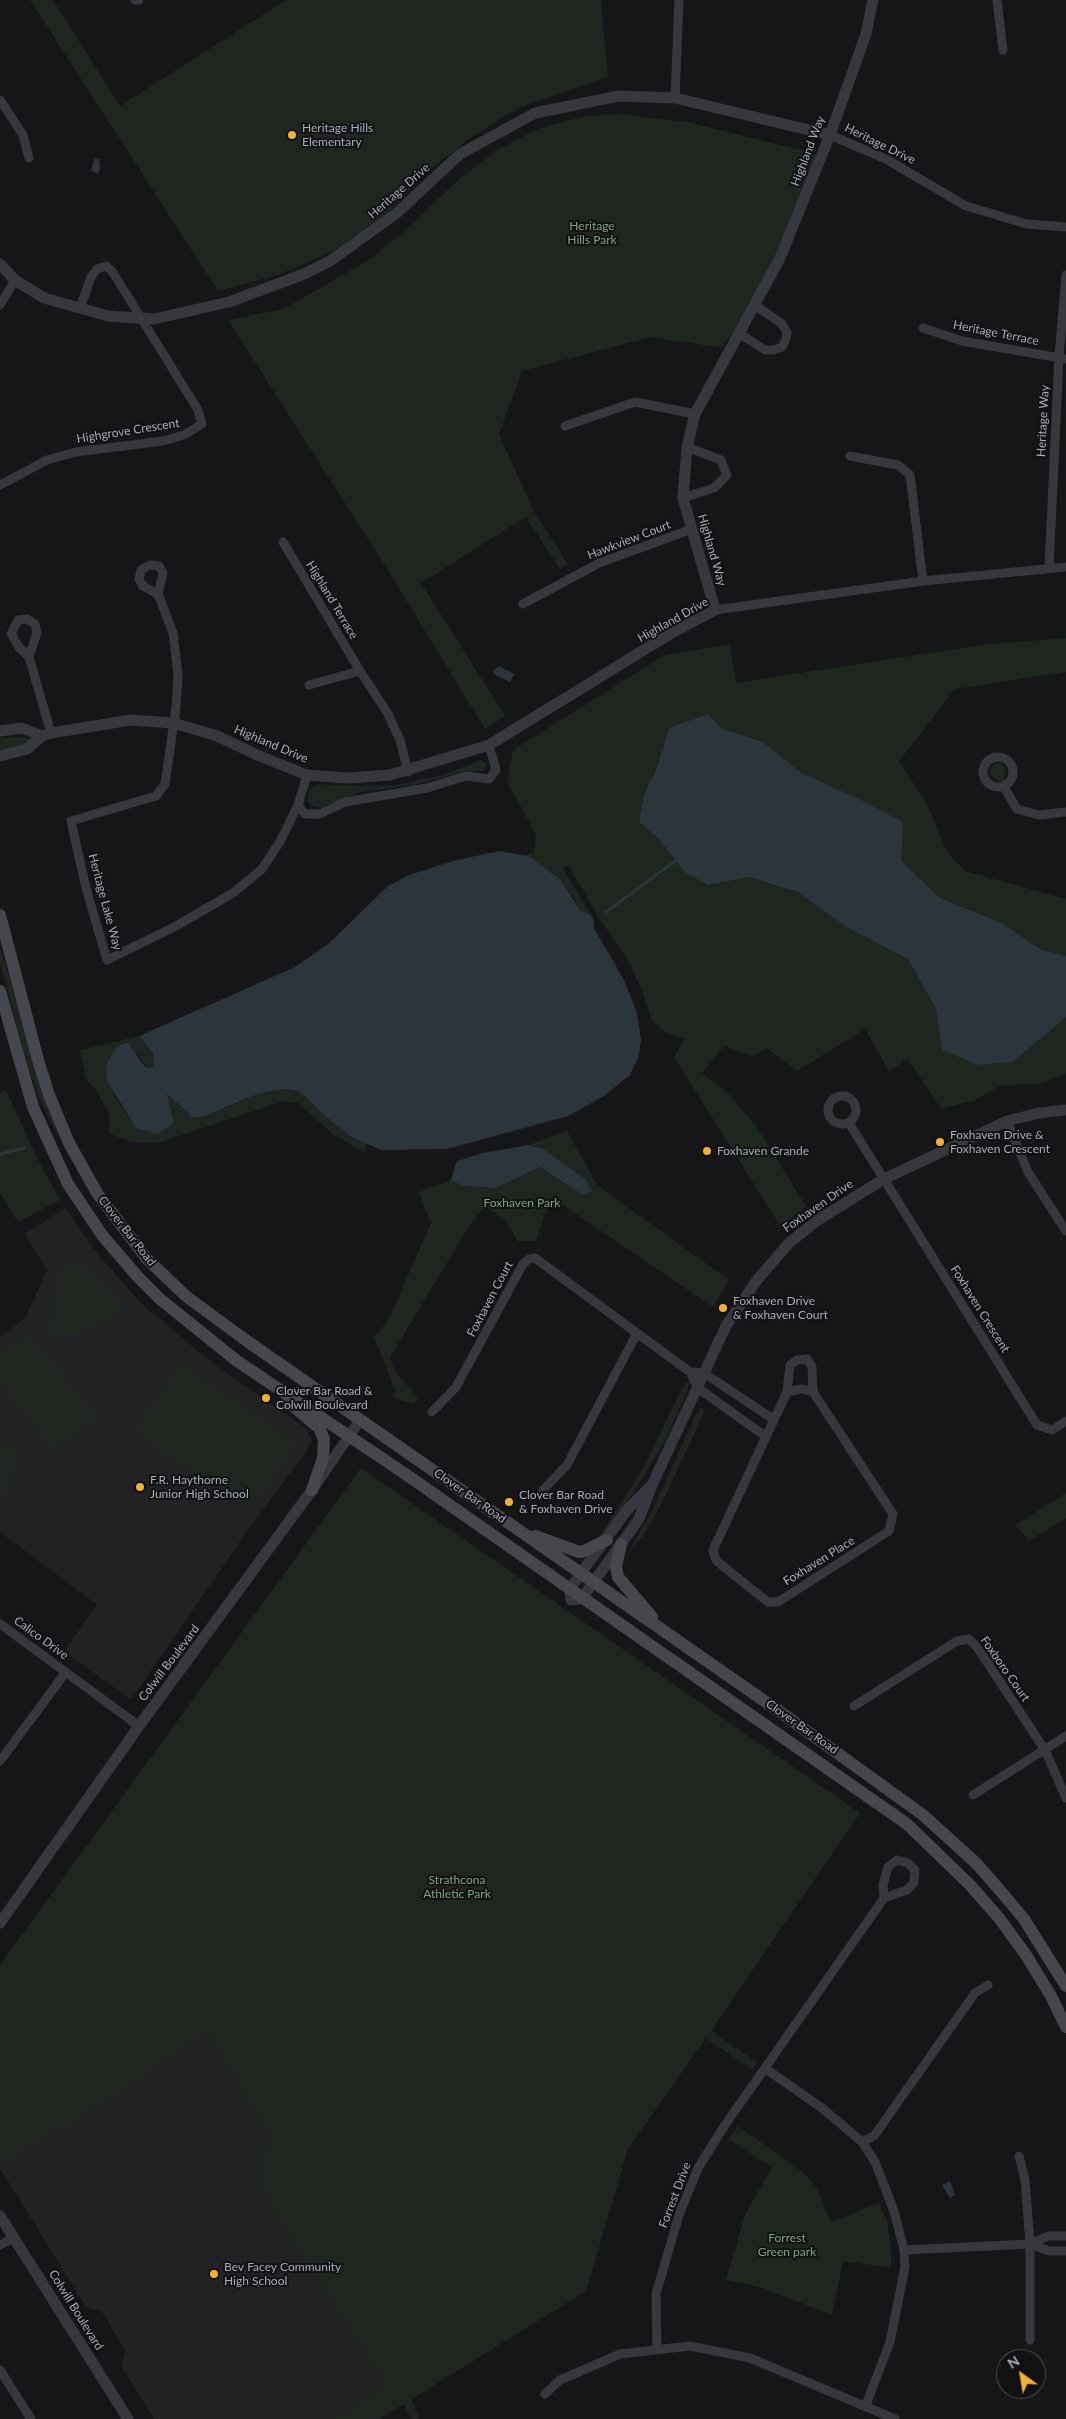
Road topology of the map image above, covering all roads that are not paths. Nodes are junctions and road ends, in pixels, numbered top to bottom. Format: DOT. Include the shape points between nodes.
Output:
graph roads {
  1 [pos="135,0"];
  2 [pos="139,0"];
  3 [pos="679,0"];
  4 [pos="873,0"];
  5 [pos="998,0"];
  6 [pos="1003,50"];
  7 [pos="675,98"];
  8 [pos="0,100"];
  9 [pos="830,135"];
  10 [pos="28,158"];
  11 [pos="1066,227"];
  12 [pos="0,264"];
  13 [pos="1066,275"];
  14 [pos="14,280"];
  15 [pos="0,305"];
  16 [pos="756,306"];
  17 [pos="80,308"];
  18 [pos="141,318"];
  19 [pos="923,328"];
  20 [pos="740,334"];
  21 [pos="1062,358"];
  22 [pos="695,414"];
  23 [pos="565,426"];
  24 [pos="687,447"];
  25 [pos="850,456"];
  26 [pos="0,485"];
  27 [pos="683,498"];
  28 [pos="692,529"];
  29 [pos="283,542"];
  30 [pos="1066,567"];
  31 [pos="1049,568"];
  32 [pos="923,580"];
  33 [pos="158,594"];
  34 [pos="523,604"];
  35 [pos="716,610"];
  36 [pos="29,657"];
  37 [pos="360,671"];
  38 [pos="309,685"];
  39 [pos="174,723"];
  40 [pos="0,731"];
  41 [pos="46,735"];
  42 [pos="489,746"];
  43 [pos="0,756"];
  44 [pos="408,772"];
  45 [pos="306,775"];
  46 [pos="1004,787"];
  47 [pos="298,805"];
  48 [pos="1066,812"];
  49 [pos="0,915"];
  50 [pos="0,991"];
  51 [pos="1066,1110"];
  52 [pos="849,1122"];
  53 [pos="1007,1122"];
  54 [pos="884,1179"];
  55 [pos="1066,1231"];
  56 [pos="637,1333"];
  57 [pos="690,1372"];
  58 [pos="704,1373"];
  59 [pos="257,1374"];
  60 [pos="698,1388"];
  61 [pos="787,1392"];
  62 [pos="813,1392"];
  63 [pos="432,1412"];
  64 [pos="773,1419"];
  65 [pos="360,1420"];
  66 [pos="1066,1421"];
  67 [pos="349,1436"];
  68 [pos="765,1436"];
  69 [pos="652,1485"];
  70 [pos="312,1490"];
  71 [pos="543,1490"];
  72 [pos="521,1531"];
  73 [pos="607,1540"];
  74 [pos="621,1544"];
  75 [pos="581,1573"];
  76 [pos="594,1583"];
  77 [pos="570,1589"];
  78 [pos="582,1598"];
  79 [pos="0,1624"];
  80 [pos="666,1632"];
  81 [pos="66,1672"];
  82 [pos="854,1706"];
  83 [pos="139,1726"];
  84 [pos="1066,1736"];
  85 [pos="1045,1750"];
  86 [pos="0,1761"];
  87 [pos="973,1795"];
  88 [pos="1066,1798"];
  89 [pos="884,1898"];
  90 [pos="0,1923"];
  91 [pos="988,1986"];
  92 [pos="1066,1986"];
  93 [pos="1066,2027"];
  94 [pos="766,2069"];
  95 [pos="862,2142"];
  96 [pos="1020,2156"];
  97 [pos="0,2216"];
  98 [pos="1066,2236"];
  99 [pos="13,2238"];
  100 [pos="1030,2244"];
  101 [pos="0,2246"];
  102 [pos="904,2250"];
  103 [pos="1066,2251"];
  104 [pos="1030,2340"];
  105 [pos="658,2349"];
  106 [pos="0,2370"];
  107 [pos="545,2394"];
  108 [pos="866,2405"];
  109 [pos="31,2419"];
  110 [pos="128,2419"];
  111 [pos="895,2419"];
  1 -- 2 [label="street"];
  3 -- 7 [label="street"];
  4 -- 9 [label="street, Highland Way" via="866,34"];
  5 -- 6 [label="street"];
  7 -- 9 [label="street, Heritage Drive"];
  7 -- 18 [label="street, Heritage Drive" via="619,96 535,113 460,154 398,212 330,262 229,302 154,319"];
  8 -- 10 [label="street" via="23,135"];
  9 -- 11 [label="street, Heritage Drive" via="886,160 966,206 1027,224"];
  9 -- 16 [label="street, Highland Way" via="780,258"];
  12 -- 14 [label="street, Heritage Drive"];
  13 -- 21 [label="street, Heritage Way"];
  14 -- 15 [label="street"];
  14 -- 17 [label="street, Heritage Drive" via="44,298"];
  16 -- 20 [label="street, Highland Way"];
  16 -- 20 [label="street" via="781,323 787,332 782,348 765,350"];
  17 -- 18 [label="street, Heritage Drive" via="108,316"];
  17 -- 18 [label="street" via="91,277 106,266"];
  18 -- 26 [label="street, Highgrove Crescent" via="198,410 202,424 184,435 163,440 76,452 47,460"];
  19 -- 21 [label="street, Heritage Terrace" via="962,342"];
  20 -- 22 [label="street, Highland Way"];
  21 -- 31 [label="street, Heritage Way"];
  22 -- 23 [label="street" via="635,402"];
  22 -- 24 [label="street, Highland Way"];
  24 -- 27 [label="street, Highland Way"];
  24 -- 27 [label="street" via="720,460 727,475 714,488"];
  25 -- 32 [label="street" via="898,465 910,475"];
  27 -- 28 [label="street, Highland Way"];
  28 -- 34 [label="street, Hawkview Court" via="599,563"];
  28 -- 35 [label="street, Highland Way"];
  29 -- 37 [label="street, Highland Terrace"];
  30 -- 31 [label="street, Highland Drive"];
  31 -- 32 [label="street, Highland Drive"];
  32 -- 35 [label="street, Highland Drive"];
  33 -- 39 [label="street" via="173,633 178,676"];
  35 -- 42 [label="street, Highland Drive" via="670,634"];
  36 -- 41 [label="street"];
  37 -- 38 [label="street"];
  37 -- 44 [label="street, Highland Terrace" via="387,712 400,740"];
  39 -- 41 [label="street, Highland Drive" via="131,720"];
  39 -- 45 [label="street, Highland Drive" via="217,736"];
  39 -- 47 [label="street, Heritage Lake Way" via="165,784 156,796 72,822 86,888 107,960 233,893 262,869"];
  40 -- 41 [label="street, Highland Drive" via="22,728"];
  41 -- 43 [label="street, Highland Drive" via="27,749"];
  42 -- 44 [label="street, Highland Drive"];
  42 -- 47 [label="street" via="496,770 489,779 466,776 428,788 345,802 320,814 305,814"];
  44 -- 45 [label="street, Highland Drive" via="348,778"];
  45 -- 47 [label="street, Heritage Lake Way"];
  46 -- 48 [label="street" via="1017,809 1039,815"];
  49 -- 65 [label="main road, Clover Bar Road" via="49,1095 85,1174 114,1217 147,1259 188,1297"];
  50 -- 59 [label="main road, Clover Bar Road" via="33,1107 55,1158 84,1210 113,1249 160,1299"];
  51 -- 53 [label="street, Foxhaven Drive"];
  52 -- 54 [label="street"];
  53 -- 54 [label="street, Foxhaven Drive"];
  53 -- 55 [label="street" via="1028,1172"];
  54 -- 58 [label="street, Foxhaven Drive" via="818,1220 771,1262 726,1326"];
  54 -- 66 [label="street, Foxhaven Crescent" via="1037,1425 1052,1430"];
  56 -- 57 [label="street, Foxhaven Court"];
  56 -- 63 [label="street, Foxhaven Court" via="541,1260 529,1259 522,1264 456,1387"];
  56 -- 71 [label="street" via="567,1465"];
  57 -- 58 [label="street"];
  57 -- 60 [label="street"];
  58 -- 60 [label="street, Foxhaven Drive"];
  58 -- 64 [label="street"];
  59 -- 67 [label="main road, Clover Bar Road"];
  59 -- 70 [label="main road" via="319,1428 324,1439 323,1458"];
  60 -- 68 [label="street"];
  60 -- 69 [label="street, Foxhaven Drive"];
  61 -- 62 [label="street" via="802,1389"];
  61 -- 62 [label="street, Foxhaven Place" via="790,1365 807,1359 812,1367"];
  61 -- 64 [label="street, Foxhaven Place"];
  62 -- 68 [label="street, Foxhaven Place" via="893,1514 889,1531 778,1602 768,1602 724,1568 712,1550"];
  64 -- 68 [label="street, Foxhaven Place"];
  65 -- 67 [label="street, Colwill Boulevard"];
  65 -- 72 [label="main road, Clover Bar Road"];
  67 -- 70 [label="street, Colwill Boulevard"];
  67 -- 77 [label="main road, Clover Bar Road"];
  69 -- 73 [label="street, Foxhaven Drive" via="627,1510"];
  69 -- 74 [label="street, Foxhaven Drive" via="639,1519"];
  70 -- 83 [label="street, Colwill Boulevard"];
  72 -- 73 [label="main road" via="579,1552"];
  72 -- 75 [label="main road, Clover Bar Road"];
  73 -- 75 [label="street, Foxhaven Drive"];
  74 -- 76 [label="street, Foxhaven Drive"];
  74 -- 80 [label="main road" via="616,1567 618,1577"];
  75 -- 76 [label="main road, Clover Bar Road"];
  75 -- 77 [label="street, Foxhaven Drive"];
  76 -- 78 [label="street, Foxhaven Drive"];
  76 -- 80 [label="main road, Clover Bar Road"];
  77 -- 78 [label="main road, Clover Bar Road"];
  78 -- 93 [label="main road, Clover Bar Road" via="907,1824 999,1918 1052,1996"];
  79 -- 81 [label="street, Calico Drive"];
  80 -- 92 [label="main road, Clover Bar Road" via="887,1787 945,1834 976,1863 1024,1920"];
  81 -- 83 [label="street, Calico Drive"];
  81 -- 86 [label="street, Calico Drive"];
  82 -- 85 [label="street, Foxboro Court" via="958,1641 969,1639"];
  83 -- 90 [label="street, Colwill Boulevard"];
  84 -- 85 [label="street"];
  85 -- 87 [label="street"];
  85 -- 88 [label="street"];
  89 -- 89 [label="street, Forrest Drive" via="907,1890 914,1883 916,1870 897,1860 888,1867"];
  89 -- 94 [label="street, Forrest Drive"];
  91 -- 95 [label="street" via="975,1993 874,2136"];
  94 -- 95 [label="street" via="822,2108"];
  94 -- 105 [label="street, Forrest Drive" via="698,2168 679,2215 656,2294"];
  95 -- 102 [label="street" via="875,2162 894,2210"];
  96 -- 100 [label="street"];
  97 -- 99 [label="street, Colwill Boulevard"];
  98 -- 100 [label="street" via="1048,2236"];
  99 -- 101 [label="street"];
  99 -- 110 [label="street, Colwill Boulevard"];
  100 -- 102 [label="street"];
  100 -- 103 [label="street" via="1049,2251"];
  100 -- 104 [label="street"];
  102 -- 108 [label="street" via="905,2267 894,2328 883,2366"];
  105 -- 107 [label="street" via="620,2354 599,2362 560,2380"];
  105 -- 108 [label="street" via="690,2346 741,2355"];
  106 -- 109 [label="street"];
  108 -- 111 [label="street"];
}
